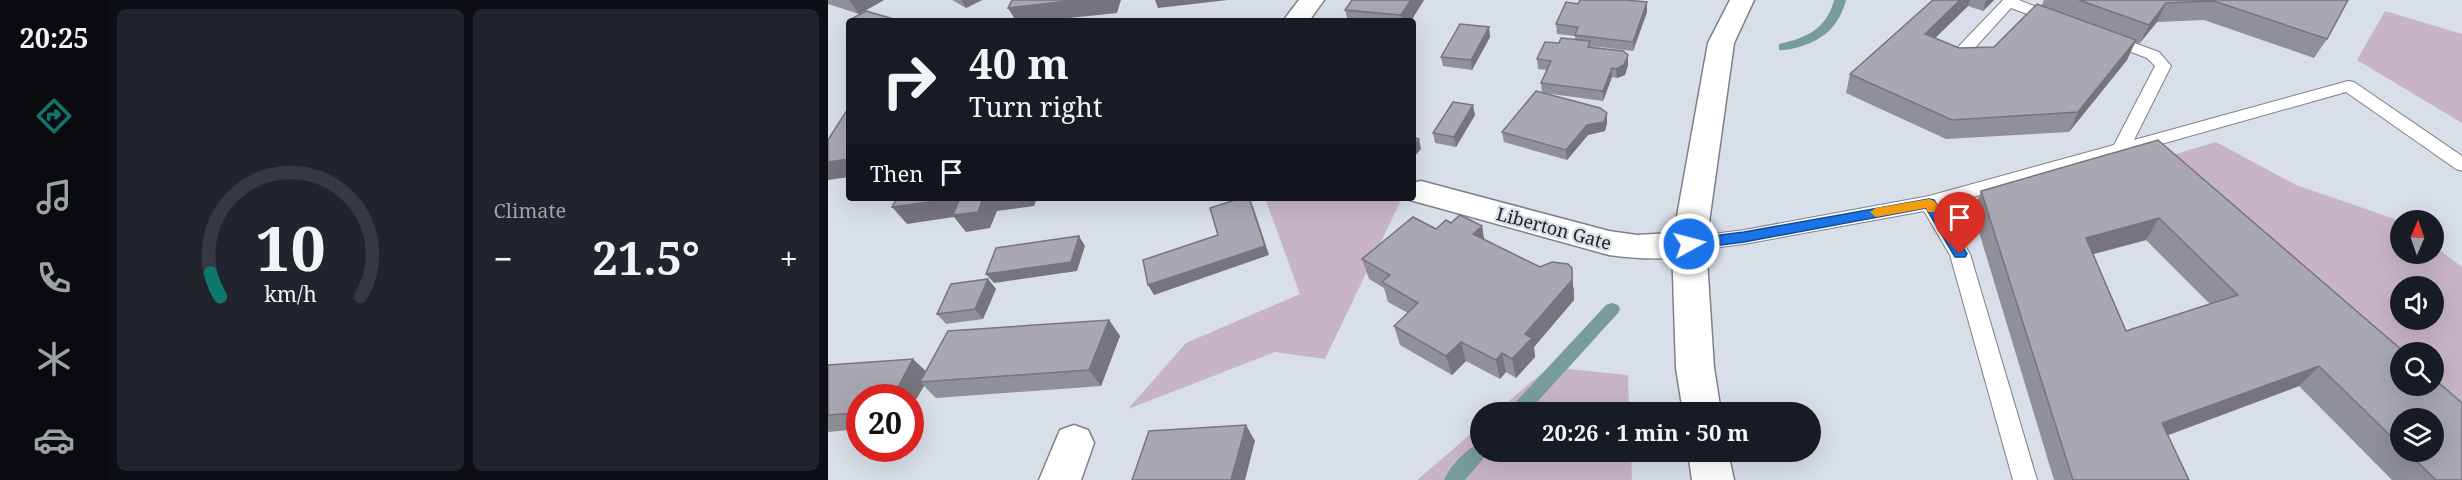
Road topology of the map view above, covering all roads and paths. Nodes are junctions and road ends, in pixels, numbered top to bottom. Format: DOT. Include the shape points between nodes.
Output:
graph roads {
  1 [pos="1312,0"];
  2 [pos="1716,0"];
  3 [pos="1742,0"];
  4 [pos="2010,1"];
  5 [pos="1298,18"];
  6 [pos="2065,23"];
  7 [pos="2087,31"];
  8 [pos="1721,43"];
  9 [pos="1965,49"];
  10 [pos="2121,149"];
  11 [pos="2462,165"];
  12 [pos="1421,192"];
  13 [pos="1929,203"];
  14 [pos="1689,244"];
  15 [pos="1700,402"];
  16 [pos="1074,443"];
  17 [pos="1710,462"];
  18 [pos="1060,480"];
  19 [pos="1713,480"];
  20 [pos="2025,480"];
  1 -- 5 [label="main road"];
  2 -- 8 [label="main road"];
  3 -- 8 [label="main road"];
  4 -- 6 [label="lane"];
  4 -- 9 [label="lane"];
  7 -- 10 [label="lane" via="2154,55 2163,66"];
  8 -- 14 [label="main road"];
  10 -- 11 [label="lane" via="2348,86"];
  10 -- 13 [label="lane"];
  12 -- 14 [label="main road, Liberton Gate" via="1609,243 1637,247"];
  13 -- 14 [label="lane"];
  13 -- 20 [label="lane" via="1960,254"];
  14 -- 15 [label="main road"];
  16 -- 18 [label="main road"];
  17 -- 19 [label="main road"];
}
